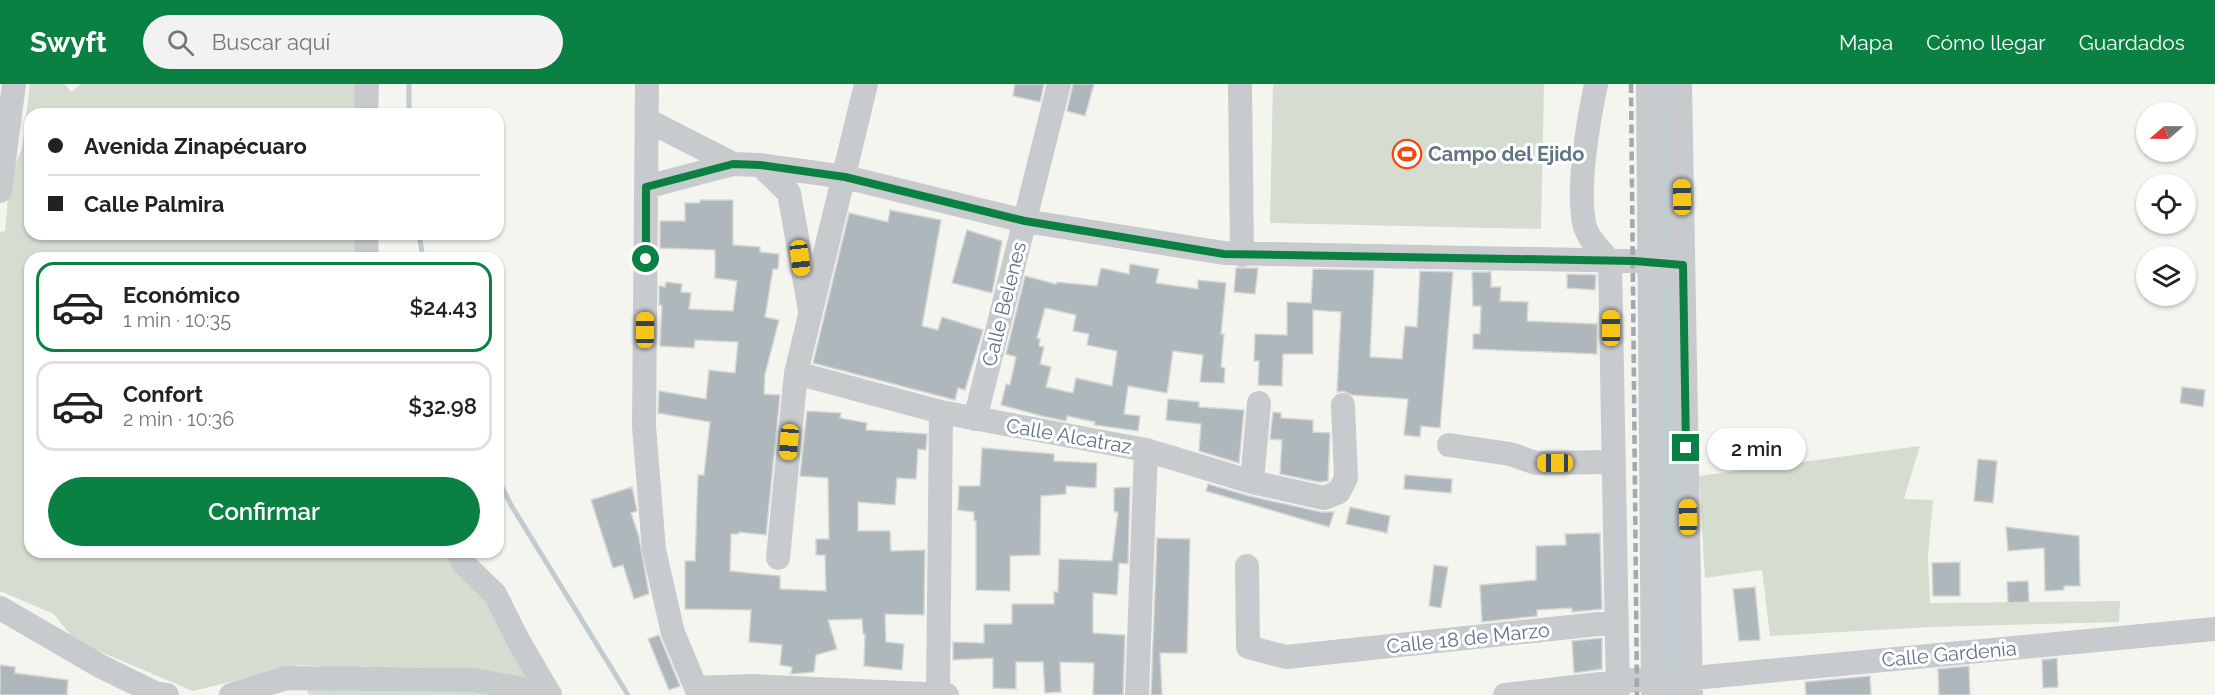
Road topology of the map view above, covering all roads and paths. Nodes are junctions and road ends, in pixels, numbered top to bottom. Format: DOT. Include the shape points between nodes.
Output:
graph roads {
  1 [pos="14,84"];
  2 [pos="367,84"];
  3 [pos="647,84"];
  4 [pos="866,84"];
  5 [pos="1059,84"];
  6 [pos="1240,84"];
  7 [pos="1596,84"];
  8 [pos="1648,84"];
  9 [pos="1680,84"];
  10 [pos="366,108"];
  11 [pos="647,120"];
  12 [pos="733,164"];
  13 [pos="760,165"];
  14 [pos="845,177"];
  15 [pos="646,187"];
  16 [pos="0,191"];
  17 [pos="1025,221"];
  18 [pos="1242,255"];
  19 [pos="1610,261"];
  20 [pos="1653,261"];
  21 [pos="1681,265"];
  22 [pos="812,316"];
  23 [pos="796,373"];
  24 [pos="1259,403"];
  25 [pos="1343,405"];
  26 [pos="941,412"];
  27 [pos="975,419"];
  28 [pos="1449,445"];
  29 [pos="1146,450"];
  30 [pos="1612,462"];
  31 [pos="1252,482"];
  32 [pos="461,558"];
  33 [pos="778,558"];
  34 [pos="1247,566"];
  35 [pos="0,608"];
  36 [pos="1617,622"];
  37 [pos="2215,629"];
  38 [pos="1655,684"];
  39 [pos="1688,684"];
  40 [pos="292,686"];
  41 [pos="1618,689"];
  42 [pos="757,690"];
  43 [pos="698,692"];
  44 [pos="550,694"];
  45 [pos="939,694"];
  46 [pos="167,695"];
  47 [pos="231,695"];
  48 [pos="947,695"];
  49 [pos="1137,695"];
  50 [pos="1505,695"];
  1 -- 16 [label="street"];
  2 -- 10 [label="street"];
  3 -- 11 [label="street"];
  4 -- 14 [label="street"];
  5 -- 17 [label="street, Calle Belenes"];
  6 -- 18 [label="street"];
  7 -- 19 [label="street" via="1583,173 1584,224 1594,244"];
  8 -- 20 [label="street"];
  9 -- 21 [label="street"];
  11 -- 12 [label="street"];
  11 -- 15 [label="street"];
  12 -- 13 [label="street"];
  12 -- 15 [label="street"];
  13 -- 14 [label="street"];
  13 -- 22 [label="street" via="789,193"];
  14 -- 17 [label="street"];
  14 -- 22 [label="street"];
  15 -- 43 [label="street" via="644,426 654,550 673,633"];
  17 -- 18 [label="street"];
  17 -- 27 [label="street, Calle Belenes"];
  18 -- 19 [label="street"];
  19 -- 20 [label="street"];
  19 -- 30 [label="street"];
  20 -- 21 [label="street"];
  20 -- 38 [label="street"];
  21 -- 39 [label="street"];
  22 -- 23 [label="street"];
  23 -- 26 [label="street, Calle Alcatraz"];
  23 -- 33 [label="street"];
  24 -- 31 [label="street"];
  25 -- 31 [label="street, Calle Alcatraz" via="1346,478 1339,492 1324,498"];
  26 -- 27 [label="street, Calle Alcatraz"];
  26 -- 45 [label="street"];
  27 -- 29 [label="street, Calle Alcatraz"];
  28 -- 30 [label="street" via="1510,454 1536,463"];
  29 -- 31 [label="street, Calle Alcatraz"];
  29 -- 49 [label="street"];
  30 -- 36 [label="street"];
  32 -- 44 [label="street" via="495,594"];
  34 -- 36 [label="street, Calle 18 de Marzo" via="1248,647 1286,657"];
  35 -- 46 [label="street" via="99,666"];
  36 -- 41 [label="street"];
  37 -- 39 [label="street, Calle Gardenia"];
  38 -- 39 [label="street, Calle Gardenia"];
  38 -- 41 [label="street, Calle Gardenia"];
  40 -- 44 [label="street" via="474,680"];
  40 -- 47 [label="street"];
  41 -- 50 [label="street, Calle Gardenia"];
  42 -- 43 [label="street"];
  42 -- 45 [label="street"];
  45 -- 48 [label="street"];
}
